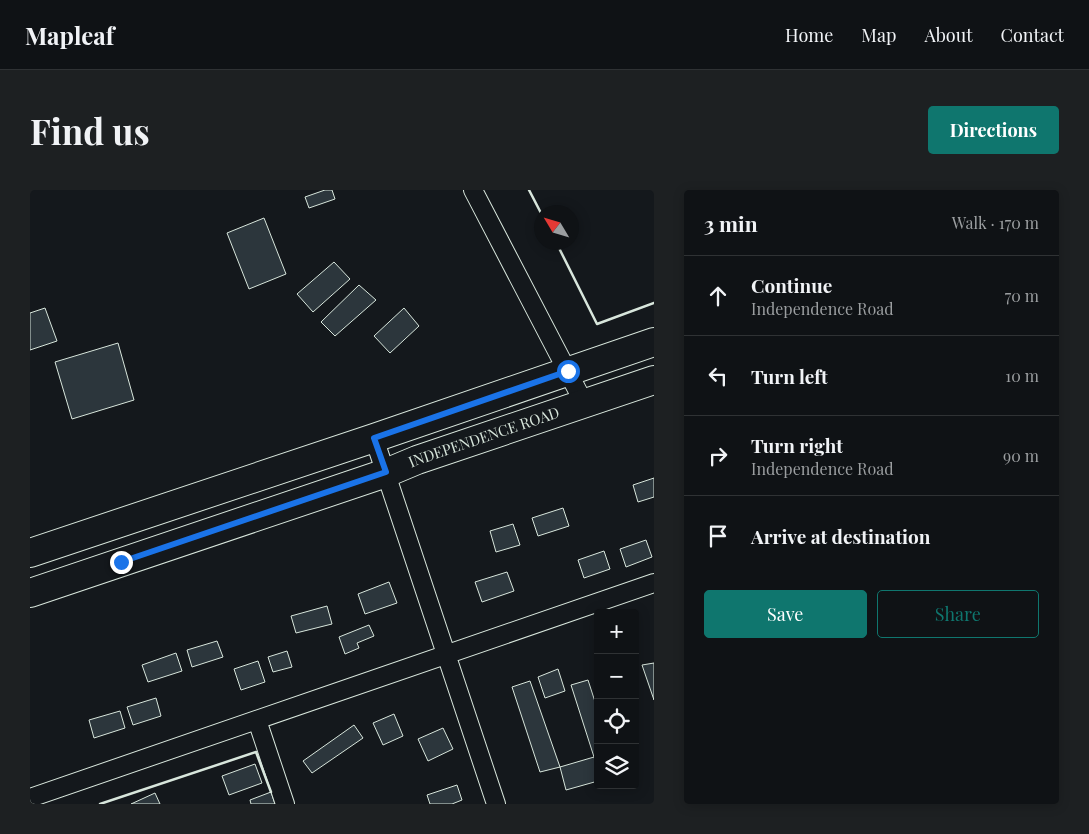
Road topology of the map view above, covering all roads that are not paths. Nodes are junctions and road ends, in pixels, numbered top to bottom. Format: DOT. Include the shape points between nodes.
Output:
graph roads {
  1 [pos="473,190"];
  2 [pos="654,342"];
  3 [pos="568,371"];
  4 [pos="654,380"];
  5 [pos="584,404"];
  6 [pos="374,438"];
  7 [pos="386,472"];
  8 [pos="109,526"];
  9 [pos="30,553"];
  10 [pos="121,562"];
  11 [pos="654,583"];
  12 [pos="30,593"];
  13 [pos="446,654"];
  14 [pos="257,720"];
  15 [pos="30,798"];
  16 [pos="285,804"];
  17 [pos="496,804"];
  1 -- 3 [label="street"];
  2 -- 3 [label="main road"];
  3 -- 5 [label="street"];
  3 -- 6 [label="main road"];
  4 -- 5 [label="main road, INDEPENDENCE ROAD"];
  5 -- 7 [label="main road, INDEPENDENCE ROAD"];
  6 -- 7 [label="street"];
  6 -- 8 [label="main road"];
  7 -- 10 [label="main road, INDEPENDENCE ROAD"];
  7 -- 13 [label="street"];
  8 -- 9 [label="main road"];
  8 -- 10 [label="main road"];
  10 -- 12 [label="main road, INDEPENDENCE ROAD"];
  11 -- 13 [label="street"];
  13 -- 14 [label="street"];
  13 -- 17 [label="street"];
  14 -- 15 [label="street"];
  14 -- 16 [label="street"];
}
